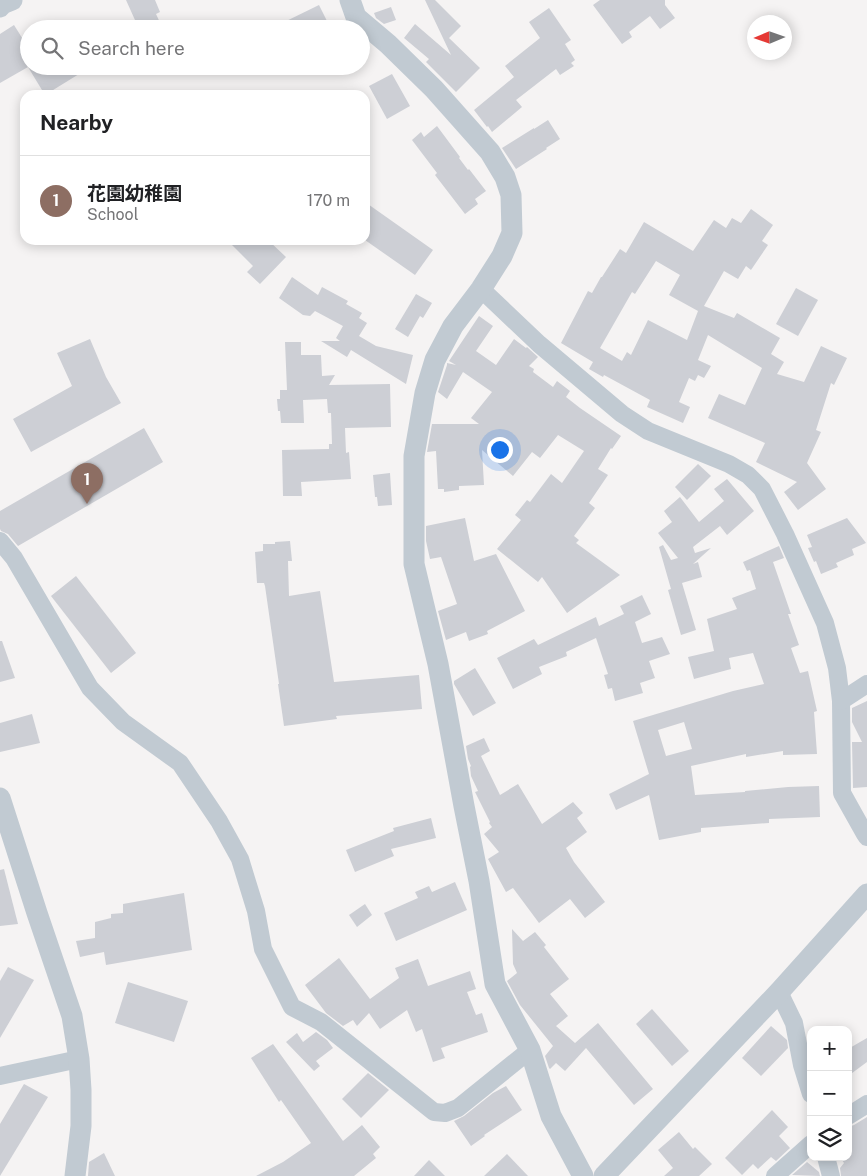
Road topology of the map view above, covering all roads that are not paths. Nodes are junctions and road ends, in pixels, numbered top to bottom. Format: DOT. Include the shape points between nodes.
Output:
graph roads {
  1 [pos="12,0"];
  2 [pos="350,0"];
  3 [pos="0,7"];
  4 [pos="360,20"];
  5 [pos="370,29"];
  6 [pos="481,289"];
  7 [pos="0,541"];
  8 [pos="867,684"];
  9 [pos="841,701"];
  10 [pos="0,798"];
  11 [pos="867,837"];
  12 [pos="867,894"];
  13 [pos="779,992"];
  14 [pos="530,1050"];
  15 [pos="78,1059"];
  16 [pos="0,1076"];
  17 [pos="807,1081"];
  18 [pos="867,1104"];
  19 [pos="852,1113"];
  20 [pos="807,1148"];
  21 [pos="827,1161"];
  22 [pos="75,1176"];
  23 [pos="582,1176"];
  24 [pos="604,1176"];
  25 [pos="775,1176"];
  26 [pos="831,1176"];
  1 -- 3 [label="street"];
  2 -- 4 [label="street"];
  5 -- 6 [label="street" via="434,89 490,152 505,177 510,195 512,234"];
  6 -- 9 [label="street" via="622,414 648,431 729,464 748,475 762,489 825,623 837,668"];
  6 -- 14 [label="street" via="453,326 434,360 425,394 414,456 414,564 438,664 495,984"];
  7 -- 14 [label="street" via="14,558 90,688 123,722 180,763 219,821 240,859 256,911 263,949 292,1007 321,1022 434,1112 445,1113 458,1108"];
  8 -- 9 [label="street"];
  9 -- 11 [label="street" via="842,793"];
  10 -- 15 [label="street" via="72,1016"];
  12 -- 13 [label="street"];
  13 -- 17 [label="street" via="794,1024"];
  13 -- 24 [label="street"];
  14 -- 23 [label="street" via="551,1116"];
  15 -- 16 [label="street"];
  15 -- 22 [label="street" via="82,1090"];
  18 -- 19 [label="street"];
  20 -- 25 [label="street"];
  21 -- 26 [label="street"];
}
